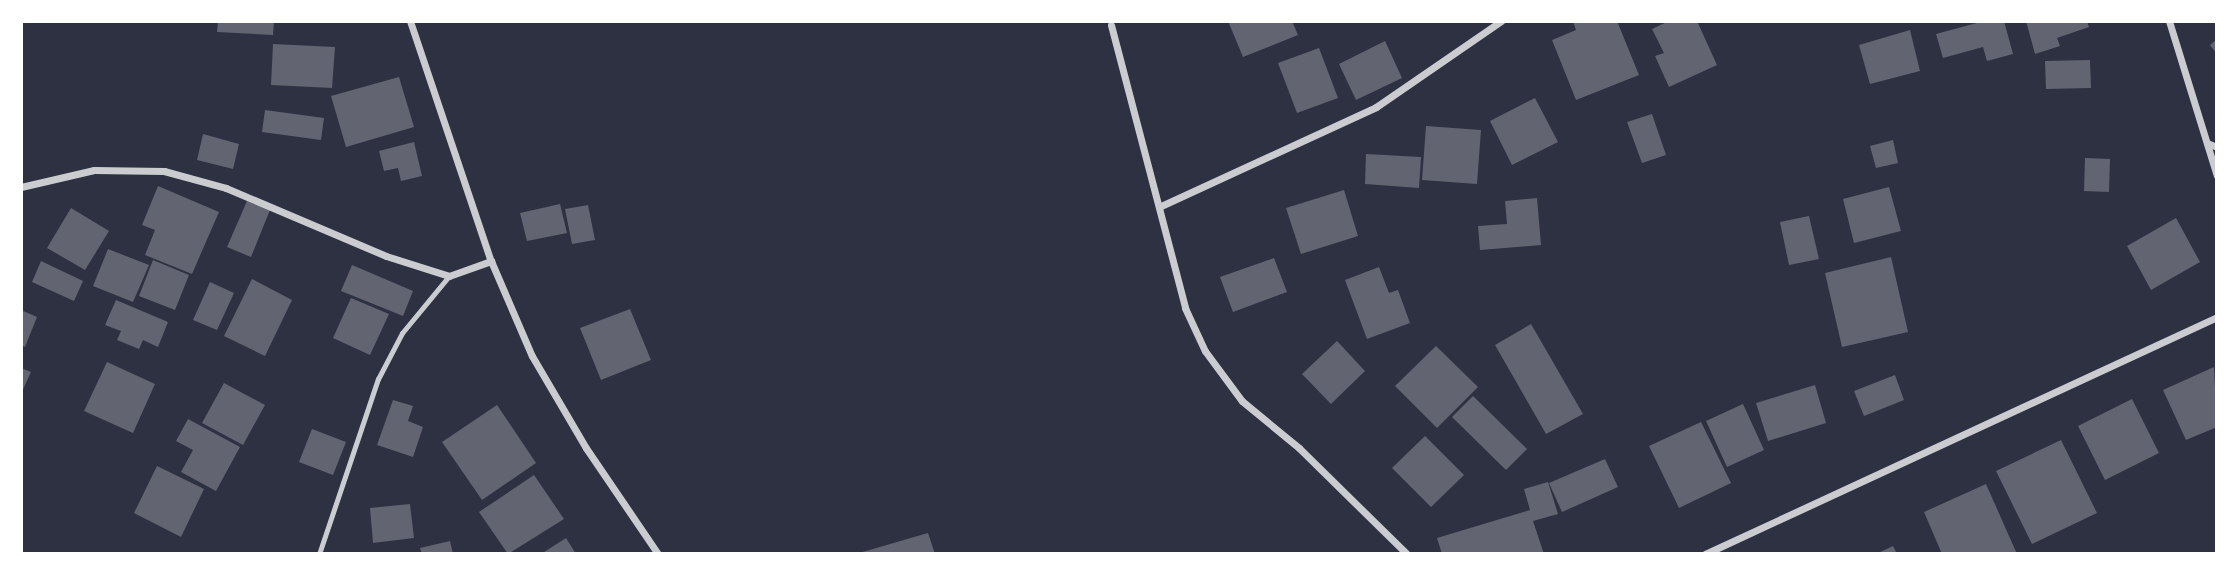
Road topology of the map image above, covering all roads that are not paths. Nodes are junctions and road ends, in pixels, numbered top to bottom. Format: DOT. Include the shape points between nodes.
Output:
graph roads {
  1 [pos="410,21"];
  2 [pos="1501,21"];
  3 [pos="2169,21"];
  4 [pos="1111,25"];
  5 [pos="2207,142"];
  6 [pos="2217,146"];
  7 [pos="2217,176"];
  8 [pos="21,187"];
  9 [pos="1161,206"];
  10 [pos="491,261"];
  11 [pos="449,276"];
  12 [pos="2217,317"];
  13 [pos="319,554"];
  14 [pos="658,554"];
  15 [pos="1407,554"];
  16 [pos="1705,554"];
  1 -- 10 [label="street"];
  2 -- 9 [label="street" via="1377,107"];
  3 -- 5 [label="street"];
  4 -- 9 [label="street"];
  5 -- 6 [label="street"];
  5 -- 7 [label="street"];
  8 -- 11 [label="street" via="93,170 136,168 190,176 386,256"];
  9 -- 15 [label="street" via="1185,308 1205,351 1241,401 1299,448"];
  10 -- 11 [label="street"];
  10 -- 14 [label="street" via="557,401"];
  11 -- 13 [label="lane" via="402,333 378,379"];
  12 -- 16 [label="street"];
}
